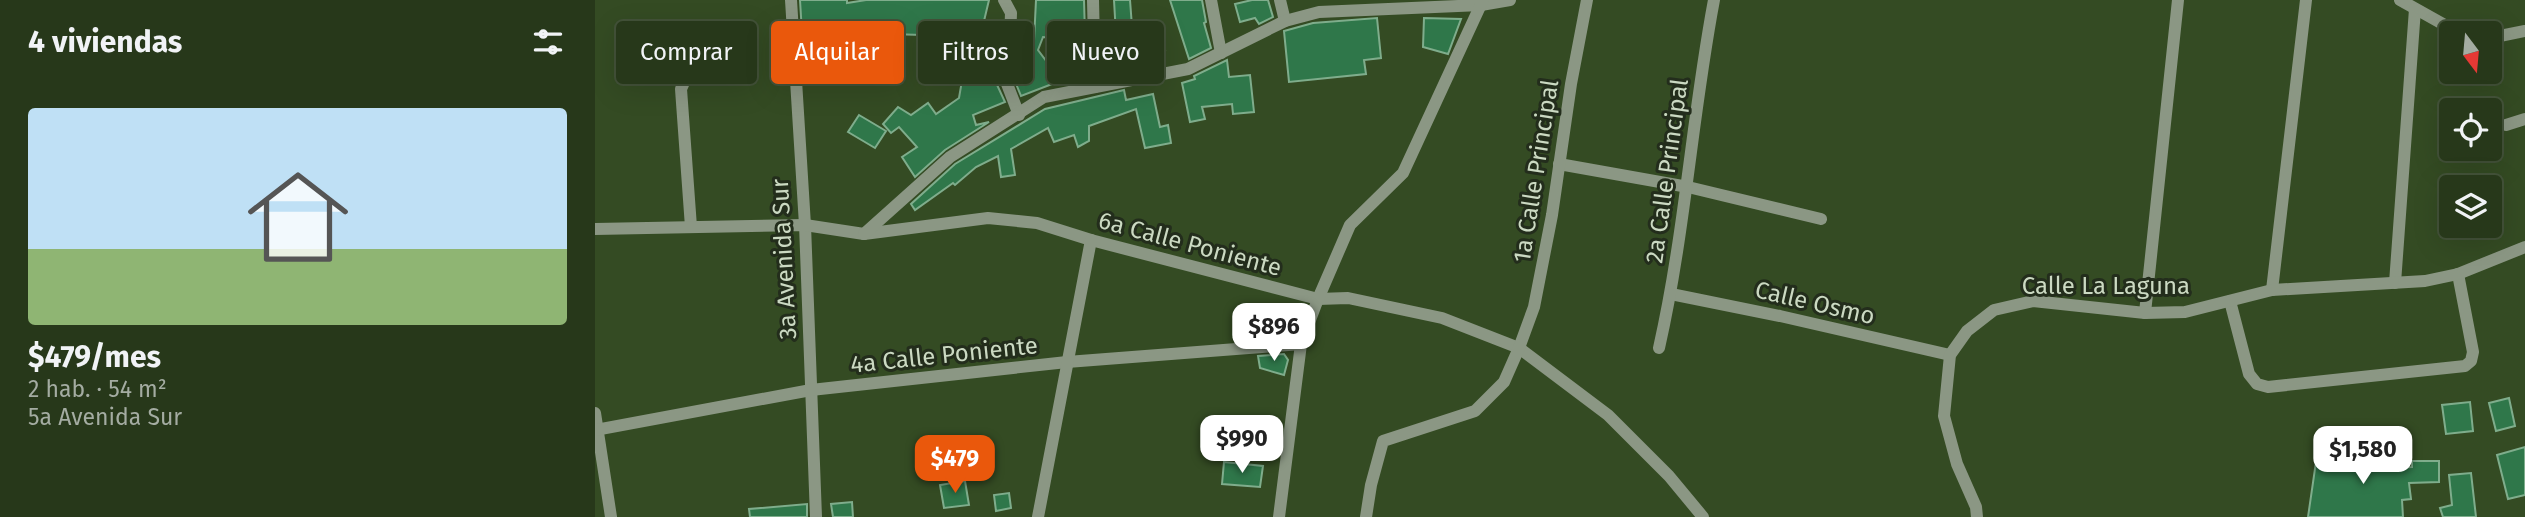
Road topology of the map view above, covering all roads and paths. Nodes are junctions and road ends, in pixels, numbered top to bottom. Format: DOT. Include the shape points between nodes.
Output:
graph roads {
  1 [pos="791,0"];
  2 [pos="1004,0"];
  3 [pos="1093,0"];
  4 [pos="1211,0"];
  5 [pos="1280,0"];
  6 [pos="1510,0"];
  7 [pos="1587,0"];
  8 [pos="1714,0"];
  9 [pos="2178,0"];
  10 [pos="2306,0"];
  11 [pos="2400,0"];
  12 [pos="1482,2"];
  13 [pos="1427,4"];
  14 [pos="2415,9"];
  15 [pos="1285,21"];
  16 [pos="2439,22"];
  17 [pos="2525,31"];
  18 [pos="2503,35"];
  19 [pos="1221,53"];
  20 [pos="683,84"];
  21 [pos="1095,86"];
  22 [pos="1019,115"];
  23 [pos="2525,119"];
  24 [pos="2506,125"];
  25 [pos="1559,164"];
  26 [pos="1688,187"];
  27 [pos="1821,219"];
  28 [pos="805,225"];
  29 [pos="691,227"];
  30 [pos="595,229"];
  31 [pos="864,234"];
  32 [pos="1091,240"];
  33 [pos="2525,247"];
  34 [pos="2458,274"];
  35 [pos="2395,283"];
  36 [pos="2272,290"];
  37 [pos="1671,293"];
  38 [pos="1318,299"];
  39 [pos="2230,301"];
  40 [pos="2145,313"];
  41 [pos="1301,344"];
  42 [pos="1519,348"];
  43 [pos="1659,348"];
  44 [pos="1950,355"];
  45 [pos="1067,362"];
  46 [pos="811,390"];
  47 [pos="595,413"];
  48 [pos="596,430"];
  49 [pos="611,517"];
  50 [pos="816,517"];
  51 [pos="1038,517"];
  52 [pos="1279,517"];
  53 [pos="1366,517"];
  54 [pos="1703,517"];
  55 [pos="1977,517"];
  1 -- 28 [label="street, 3a Avenida Sur"];
  2 -- 22 [label="street" via="1011,13 1010,42 1001,58"];
  3 -- 21 [label="street"];
  4 -- 19 [label="street"];
  5 -- 15 [label="street"];
  6 -- 12 [label="street"];
  7 -- 25 [label="street, 1a Calle Principal"];
  8 -- 26 [label="street, 2a Calle Principal"];
  9 -- 40 [label="street"];
  10 -- 36 [label="street"];
  11 -- 14 [label="street"];
  12 -- 13 [label="street"];
  12 -- 38 [label="street" via="1403,173 1350,225"];
  13 -- 15 [label="street" via="1319,12"];
  14 -- 16 [label="street"];
  14 -- 35 [label="street"];
  15 -- 19 [label="street"];
  17 -- 18 [label="street"];
  19 -- 21 [label="street" via="1188,69"];
  20 -- 29 [label="street"];
  21 -- 22 [label="street" via="1044,97"];
  22 -- 31 [label="street" via="950,157"];
  23 -- 24 [label="street"];
  25 -- 26 [label="street"];
  25 -- 42 [label="street, 1a Calle Principal" via="1534,307"];
  26 -- 27 [label="street"];
  26 -- 37 [label="street, 2a Calle Principal"];
  28 -- 29 [label="street, 6a Calle Poniente"];
  28 -- 31 [label="street, 6a Calle Poniente"];
  28 -- 46 [label="street, 3a Avenida Sur"];
  29 -- 30 [label="street, 6a Calle Poniente"];
  31 -- 32 [label="street, 6a Calle Poniente" via="988,218 1037,223"];
  32 -- 38 [label="street, 6a Calle Poniente"];
  32 -- 45 [label="street"];
  33 -- 34 [label="street, Calle La Laguna"];
  34 -- 35 [label="street, Calle La Laguna"];
  34 -- 39 [label="street" via="2473,352 2465,366 2268,387 2257,384 2249,374"];
  35 -- 36 [label="street, Calle La Laguna"];
  36 -- 39 [label="street, Calle La Laguna"];
  37 -- 43 [label="street, 2a Calle Principal"];
  37 -- 44 [label="street, Calle Osmo"];
  38 -- 41 [label="street"];
  38 -- 42 [label="street, 6a Calle Poniente" via="1348,298 1442,318"];
  39 -- 40 [label="street, Calle La Laguna" via="2185,312"];
  40 -- 44 [label="street, Calle La Laguna" via="2033,301 1994,310 1967,331"];
  41 -- 45 [label="street, 4a Calle Poniente"];
  41 -- 52 [label="street"];
  42 -- 53 [label="street, 1a Calle Principal" via="1504,382 1475,411 1383,441"];
  42 -- 54 [label="street, 6a Calle Poniente" via="1608,415"];
  44 -- 55 [label="street" via="1944,416"];
  45 -- 46 [label="street, 4a Calle Poniente"];
  45 -- 51 [label="street"];
  46 -- 48 [label="street, 4a Calle Poniente"];
  46 -- 50 [label="street, 3a Avenida Sur"];
  47 -- 48 [label="street"];
  48 -- 49 [label="street"];
}
